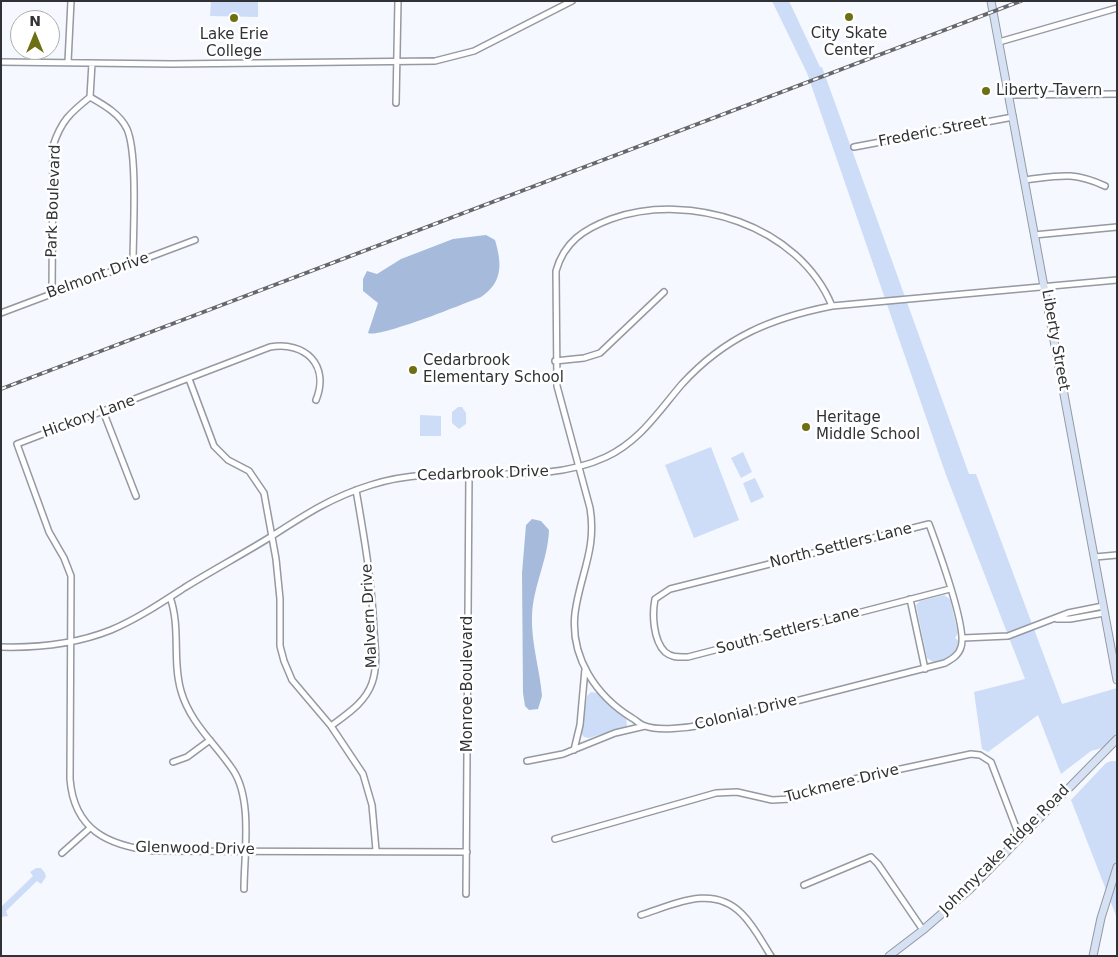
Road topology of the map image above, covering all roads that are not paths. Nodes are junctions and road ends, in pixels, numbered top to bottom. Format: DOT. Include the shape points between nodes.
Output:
graph roads {
  1 [pos="71,1"];
  2 [pos="398,1"];
  3 [pos="572,1"];
  4 [pos="991,1"];
  5 [pos="1117,8"];
  6 [pos="999,42"];
  7 [pos="397,61"];
  8 [pos="1,62"];
  9 [pos="68,62"];
  10 [pos="92,63"];
  11 [pos="1117,94"];
  12 [pos="1009,95"];
  13 [pos="90,97"];
  14 [pos="396,103"];
  15 [pos="1013,117"];
  16 [pos="854,147"];
  17 [pos="1024,180"];
  18 [pos="1105,186"];
  19 [pos="1117,227"];
  20 [pos="1034,235"];
  21 [pos="195,240"];
  22 [pos="133,263"];
  23 [pos="1117,280"];
  24 [pos="1045,287"];
  25 [pos="664,292"];
  26 [pos="52,293"];
  27 [pos="832,306"];
  28 [pos="1,313"];
  29 [pos="555,361"];
  30 [pos="189,379"];
  31 [pos="316,400"];
  32 [pos="103,411"];
  33 [pos="579,467"];
  34 [pos="469,473"];
  35 [pos="356,490"];
  36 [pos="136,496"];
  37 [pos="270,536"];
  38 [pos="1117,555"];
  39 [pos="1096,558"];
  40 [pos="950,589"];
  41 [pos="170,598"];
  42 [pos="910,600"];
  43 [pos="1104,610"];
  44 [pos="653,615"];
  45 [pos="963,638"];
  46 [pos="71,642"];
  47 [pos="1,647"];
  48 [pos="925,668"];
  49 [pos="585,669"];
  50 [pos="1117,680"];
  51 [pos="331,726"];
  52 [pos="645,726"];
  53 [pos="1117,739"];
  54 [pos="210,740"];
  55 [pos="574,750"];
  56 [pos="527,761"];
  57 [pos="173,762"];
  58 [pos="90,828"];
  59 [pos="1020,838"];
  60 [pos="555,839"];
  61 [pos="376,850"];
  62 [pos="244,851"];
  63 [pos="467,852"];
  64 [pos="62,853"];
  65 [pos="1117,867"];
  66 [pos="804,885"];
  67 [pos="244,890"];
  68 [pos="466,894"];
  69 [pos="641,914"];
  70 [pos="923,930"];
  71 [pos="772,956"];
  72 [pos="889,956"];
  73 [pos="1093,956"];
  1 -- 9 [label="street"];
  2 -- 7 [label="street"];
  3 -- 7 [label="street" via="474,51 435,61"];
  4 -- 6 [label="street, Liberty Street"];
  5 -- 6 [label="street"];
  6 -- 12 [label="street, Liberty Street"];
  7 -- 10 [label="street"];
  7 -- 14 [label="street"];
  8 -- 9 [label="street"];
  9 -- 10 [label="street"];
  10 -- 13 [label="street"];
  11 -- 12 [label="street"];
  12 -- 15 [label="street, Liberty Street"];
  13 -- 22 [label="street" via="106,106 127,130 132,158"];
  13 -- 26 [label="street, Park Boulevard" via="68,115 58,129 53,146"];
  15 -- 16 [label="street, Frederic Street"];
  15 -- 17 [label="street, Liberty Street"];
  17 -- 18 [label="street" via="1073,175 1084,176"];
  17 -- 20 [label="street, Liberty Street"];
  19 -- 20 [label="street"];
  20 -- 24 [label="street, Liberty Street"];
  21 -- 22 [label="street, Belmont Drive"];
  22 -- 26 [label="street, Belmont Drive"];
  23 -- 24 [label="street, Cedarbrook Drive"];
  24 -- 27 [label="street, Cedarbrook Drive"];
  24 -- 39 [label="street, Liberty Street"];
  25 -- 29 [label="street" via="600,353"];
  26 -- 28 [label="street, Belmont Drive"];
  27 -- 29 [label="street" via="813,274 793,254 741,222 710,212 652,209 596,224 574,237 560,256 556,271"];
  27 -- 33 [label="street, Cedarbrook Drive" via="763,324 728,344 682,384 632,441 604,458"];
  29 -- 33 [label="street" via="556,386"];
  30 -- 31 [label="street, Hickory Lane" via="270,347 291,346 301,350 315,363 321,379"];
  30 -- 32 [label="street, Hickory Lane"];
  30 -- 37 [label="street" via="214,446 228,460 249,471 260,484 267,505"];
  32 -- 36 [label="street"];
  32 -- 46 [label="street, Hickory Lane" via="17,444 49,532 68,567"];
  33 -- 34 [label="street, Cedarbrook Drive" via="549,472"];
  33 -- 49 [label="street" via="592,529 591,551 575,613 577,645"];
  34 -- 35 [label="street, Cedarbrook Drive" via="425,473"];
  34 -- 63 [label="street, Monroe Boulevard"];
  35 -- 37 [label="street, Cedarbrook Drive" via="308,511"];
  35 -- 51 [label="street, Malvern Drive" via="370,575 375,671 360,703"];
  37 -- 41 [label="street, Cedarbrook Drive"];
  37 -- 51 [label="street" via="276,559 280,646 284,662 298,688"];
  38 -- 39 [label="street"];
  39 -- 43 [label="street, Liberty Street"];
  40 -- 42 [label="street, South Settlers Lane"];
  40 -- 44 [label="street, North Settlers Lane" via="930,524 670,589 655,599"];
  40 -- 45 [label="street, North Settlers Lane"];
  41 -- 46 [label="street, Cedarbrook Drive" via="112,630"];
  41 -- 54 [label="street" via="174,611 180,690 194,721"];
  42 -- 44 [label="street, South Settlers Lane" via="688,657 666,653"];
  42 -- 48 [label="street"];
  43 -- 45 [label="street" via="1068,613 1017,634 998,638"];
  43 -- 50 [label="street, Liberty Street"];
  45 -- 48 [label="street, Colonial Drive" via="953,659"];
  46 -- 47 [label="street, Cedarbrook Drive" via="27,648"];
  46 -- 58 [label="street, Glenwood Drive" via="71,791 81,816"];
  48 -- 52 [label="street, Colonial Drive" via="702,725 681,728"];
  49 -- 52 [label="street" via="593,684 610,702"];
  49 -- 55 [label="street" via="580,725"];
  51 -- 61 [label="street" via="363,774 372,805"];
  52 -- 55 [label="street" via="615,733"];
  53 -- 59 [label="street, Johnnycake Ridge Road"];
  54 -- 57 [label="street" via="187,757"];
  54 -- 62 [label="street" via="233,770 242,790"];
  55 -- 56 [label="street"];
  58 -- 62 [label="street, Glenwood Drive" via="109,841 130,848"];
  58 -- 64 [label="street"];
  59 -- 60 [label="street, Tuckmere Drive" via="991,762 971,754 854,780 791,798 772,800 737,792 716,793"];
  59 -- 70 [label="street, Johnnycake Ridge Road" via="970,889"];
  61 -- 62 [label="street, Glenwood Drive"];
  61 -- 63 [label="street, Glenwood Drive"];
  62 -- 67 [label="street"];
  63 -- 68 [label="street, Monroe Boulevard"];
  65 -- 73 [label="street"];
  66 -- 70 [label="street" via="871,857"];
  69 -- 71 [label="street" via="693,898 722,900 743,915"];
  70 -- 72 [label="street, Johnnycake Ridge Road"];
}
